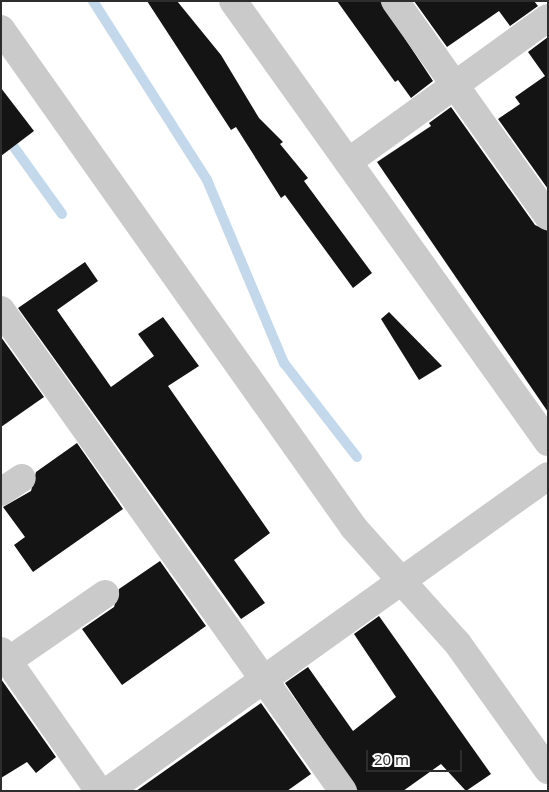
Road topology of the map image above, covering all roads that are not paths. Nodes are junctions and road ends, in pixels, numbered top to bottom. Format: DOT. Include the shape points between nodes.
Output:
graph roads {
  1 [pos="233,1"];
  2 [pos="395,1"];
  3 [pos="537,1"];
  4 [pos="548,17"];
  5 [pos="1,29"];
  6 [pos="455,85"];
  7 [pos="348,162"];
  8 [pos="548,216"];
  9 [pos="3,317"];
  10 [pos="548,442"];
  11 [pos="548,476"];
  12 [pos="402,579"];
  13 [pos="105,594"];
  14 [pos="5,656"];
  15 [pos="263,681"];
  16 [pos="548,770"];
  17 [pos="99,791"];
  18 [pos="108,791"];
  19 [pos="342,791"];
  1 -- 7 [label="street"];
  2 -- 6 [label="street"];
  3 -- 4 [label="street"];
  4 -- 6 [label="street"];
  5 -- 12 [label="street" via="354,528 379,560"];
  6 -- 7 [label="street"];
  6 -- 8 [label="street"];
  7 -- 10 [label="street"];
  9 -- 15 [label="street"];
  11 -- 12 [label="street"];
  12 -- 15 [label="street"];
  12 -- 16 [label="street" via="458,644"];
  13 -- 14 [label="street"];
  14 -- 17 [label="street"];
  15 -- 18 [label="street"];
  15 -- 19 [label="street"];
}
